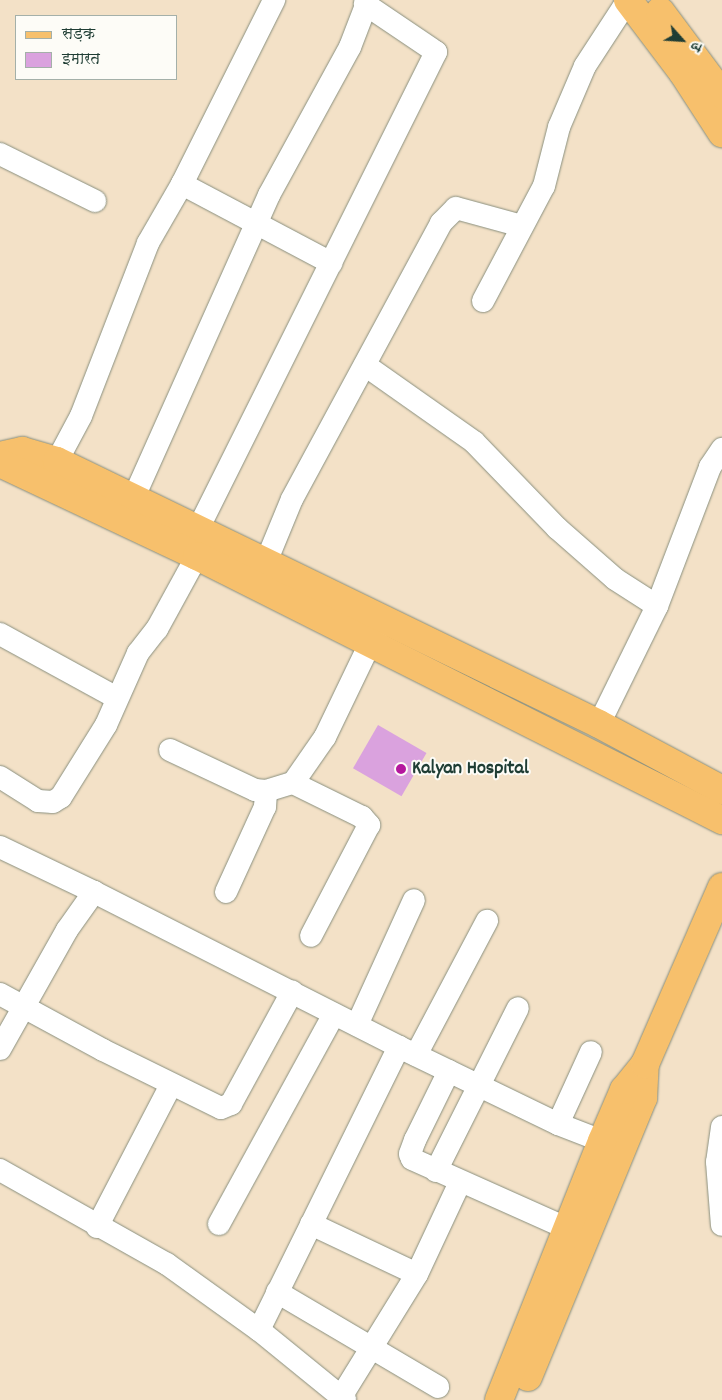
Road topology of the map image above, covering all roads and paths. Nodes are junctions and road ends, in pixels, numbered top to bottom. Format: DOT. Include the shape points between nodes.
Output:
graph roads {
  1 [pos="274,0"];
  2 [pos="628,0"];
  3 [pos="652,0"];
  4 [pos="367,2"];
  5 [pos="722,94"];
  6 [pos="722,132"];
  7 [pos="0,154"];
  8 [pos="182,184"];
  9 [pos="95,201"];
  10 [pos="257,222"];
  11 [pos="522,226"];
  12 [pos="331,263"];
  13 [pos="483,301"];
  14 [pos="365,365"];
  15 [pos="722,448"];
  16 [pos="0,456"];
  17 [pos="57,461"];
  18 [pos="0,463"];
  19 [pos="134,497"];
  20 [pos="198,529"];
  21 [pos="197,556"];
  22 [pos="266,562"];
  23 [pos="657,606"];
  24 [pos="382,619"];
  25 [pos="0,634"];
  26 [pos="369,643"];
  27 [pos="117,698"];
  28 [pos="599,724"];
  29 [pos="170,750"];
  30 [pos="0,777"];
  31 [pos="293,783"];
  32 [pos="722,790"];
  33 [pos="266,791"];
  34 [pos="722,820"];
  35 [pos="0,847"];
  36 [pos="722,887"];
  37 [pos="94,892"];
  38 [pos="226,892"];
  39 [pos="414,900"];
  40 [pos="487,921"];
  41 [pos="311,936"];
  42 [pos="292,992"];
  43 [pos="0,994"];
  44 [pos="22,1008"];
  45 [pos="518,1008"];
  46 [pos="334,1014"];
  47 [pos="357,1025"];
  48 [pos="0,1049"];
  49 [pos="408,1051"];
  50 [pos="591,1052"];
  51 [pos="645,1064"];
  52 [pos="449,1071"];
  53 [pos="171,1085"];
  54 [pos="479,1086"];
  55 [pos="558,1124"];
  56 [pos="722,1127"];
  57 [pos="602,1141"];
  58 [pos="0,1170"];
  59 [pos="436,1171"];
  60 [pos="460,1182"];
  61 [pos="219,1224"];
  62 [pos="311,1224"];
  63 [pos="722,1225"];
  64 [pos="97,1226"];
  65 [pos="566,1228"];
  66 [pos="417,1274"];
  67 [pos="277,1292"];
  68 [pos="258,1330"];
  69 [pos="372,1346"];
  70 [pos="438,1387"];
  71 [pos="336,1397"];
  72 [pos="500,1400"];
  73 [pos="519,1400"];
  1 -- 8 [label="street"];
  2 -- 6 [label="main road"];
  2 -- 11 [label="street" via="585,66 558,127 544,186"];
  3 -- 5 [label="main road"];
  4 -- 10 [label="street" via="350,47"];
  4 -- 12 [label="street" via="436,52"];
  7 -- 9 [label="street"];
  8 -- 10 [label="street"];
  8 -- 17 [label="street" via="148,243 81,416"];
  10 -- 12 [label="street"];
  10 -- 19 [label="street"];
  11 -- 13 [label="street"];
  11 -- 14 [label="street" via="456,208 441,223"];
  12 -- 20 [label="street"];
  14 -- 22 [label="street" via="292,499"];
  14 -- 23 [label="street" via="474,442 557,528 615,579"];
  15 -- 23 [label="street" via="710,467"];
  16 -- 17 [label="main road" via="22,452"];
  17 -- 19 [label="main road"];
  18 -- 21 [label="main road"];
  19 -- 20 [label="main road"];
  20 -- 22 [label="main road"];
  21 -- 26 [label="main road"];
  21 -- 27 [label="street" via="157,628 138,653"];
  22 -- 24 [label="main road"];
  23 -- 28 [label="street"];
  24 -- 26 [label="street"];
  24 -- 28 [label="main road"];
  25 -- 27 [label="street"];
  26 -- 31 [label="street" via="326,737"];
  26 -- 34 [label="main road"];
  27 -- 30 [label="street" via="106,725 61,797 53,802 38,801"];
  28 -- 32 [label="main road"];
  29 -- 33 [label="street" via="255,790"];
  31 -- 33 [label="street"];
  31 -- 41 [label="street" via="362,818 368,825"];
  33 -- 38 [label="street" via="265,807"];
  35 -- 37 [label="street"];
  36 -- 51 [label="main road"];
  37 -- 42 [label="street"];
  37 -- 44 [label="street" via="67,930"];
  39 -- 47 [label="street"];
  40 -- 49 [label="street"];
  42 -- 46 [label="street"];
  42 -- 53 [label="street" via="231,1104 221,1108"];
  43 -- 44 [label="street"];
  44 -- 48 [label="street"];
  44 -- 53 [label="street"];
  45 -- 54 [label="street"];
  46 -- 47 [label="street"];
  46 -- 61 [label="street"];
  47 -- 49 [label="street"];
  49 -- 52 [label="street"];
  49 -- 62 [label="street"];
  50 -- 55 [label="street"];
  51 -- 57 [label="main road" via="624,1090"];
  51 -- 73 [label="main road" via="643,1098"];
  52 -- 54 [label="street"];
  52 -- 59 [label="street" via="410,1154 412,1159"];
  53 -- 64 [label="street"];
  54 -- 55 [label="street"];
  54 -- 59 [label="street"];
  55 -- 57 [label="street"];
  56 -- 63 [label="street" via="717,1162"];
  57 -- 65 [label="main road"];
  58 -- 64 [label="street"];
  59 -- 60 [label="street"];
  60 -- 65 [label="street"];
  60 -- 66 [label="street"];
  62 -- 66 [label="street"];
  62 -- 67 [label="street"];
  64 -- 68 [label="street" via="167,1264"];
  65 -- 72 [label="main road"];
  66 -- 69 [label="street"];
  67 -- 68 [label="street"];
  67 -- 69 [label="street"];
  68 -- 71 [label="street"];
  69 -- 70 [label="street"];
  69 -- 71 [label="street"];
}
